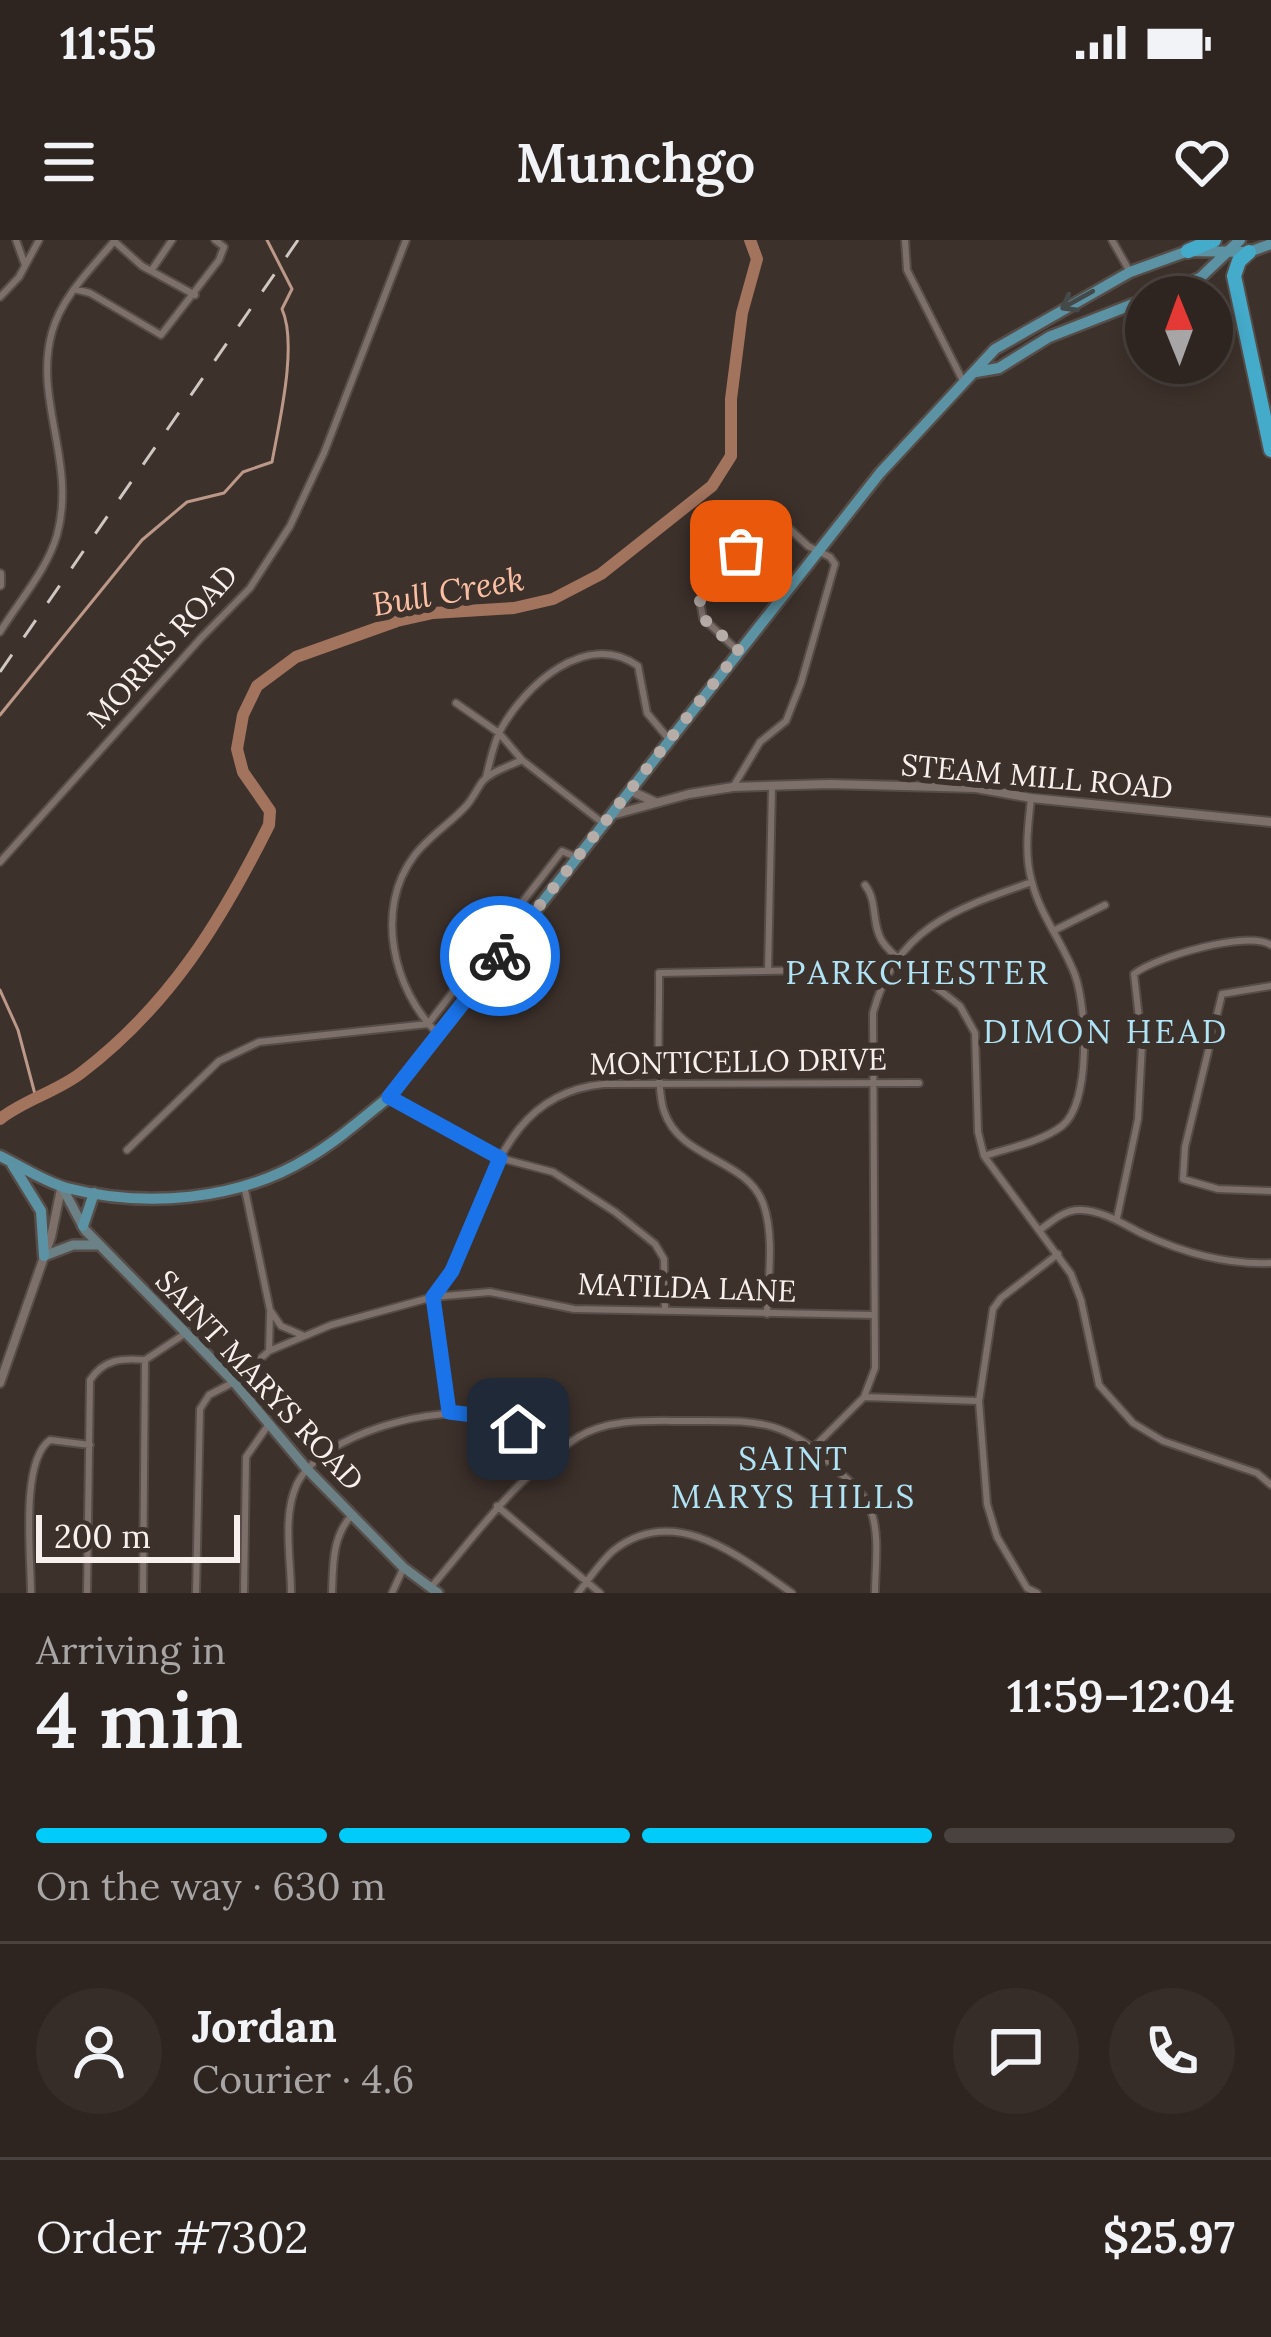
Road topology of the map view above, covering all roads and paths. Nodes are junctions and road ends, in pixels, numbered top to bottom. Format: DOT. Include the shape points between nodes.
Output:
graph roads {
  1 [pos="16,240"];
  2 [pos="39,240"];
  3 [pos="172,240"];
  4 [pos="214,240"];
  5 [pos="406,240"];
  6 [pos="905,240"];
  7 [pos="1112,240"];
  8 [pos="1214,240"];
  9 [pos="115,241"];
  10 [pos="1271,244"];
  11 [pos="1244,246"];
  12 [pos="1188,251"];
  13 [pos="1225,254"];
  14 [pos="25,265"];
  15 [pos="151,271"];
  16 [pos="1130,272"];
  17 [pos="1202,276"];
  18 [pos="74,289"];
  19 [pos="195,295"];
  20 [pos="0,297"];
  21 [pos="1125,308"];
  22 [pos="976,373"];
  23 [pos="965,385"];
  24 [pos="1271,450"];
  25 [pos="820,553"];
  26 [pos="0,574"];
  27 [pos="0,585"];
  28 [pos="0,632"];
  29 [pos="739,651"];
  30 [pos="456,703"];
  31 [pos="499,733"];
  32 [pos="668,738"];
  33 [pos="523,760"];
  34 [pos="485,777"];
  35 [pos="772,786"];
  36 [pos="733,788"];
  37 [pos="631,791"];
  38 [pos="1031,798"];
  39 [pos="657,803"];
  40 [pos="608,820"];
  41 [pos="1269,822"];
  42 [pos="0,862"];
  43 [pos="1031,883"];
  44 [pos="865,885"];
  45 [pos="1105,905"];
  46 [pos="1053,931"];
  47 [pos="1271,945"];
  48 [pos="900,957"];
  49 [pos="768,970"];
  50 [pos="819,970"];
  51 [pos="1271,986"];
  52 [pos="433,1029"];
  53 [pos="873,1083"];
  54 [pos="919,1083"];
  55 [pos="662,1084"];
  56 [pos="389,1097"];
  57 [pos="127,1150"];
  58 [pos="984,1156"];
  59 [pos="500,1158"];
  60 [pos="5,1159"];
  61 [pos="244,1184"];
  62 [pos="62,1187"];
  63 [pos="1271,1191"];
  64 [pos="94,1192"];
  65 [pos="1117,1218"];
  66 [pos="83,1226"];
  67 [pos="1040,1230"];
  68 [pos="100,1246"];
  69 [pos="1058,1254"];
  70 [pos="44,1256"];
  71 [pos="1271,1263"];
  72 [pos="433,1297"];
  73 [pos="270,1310"];
  74 [pos="665,1311"];
  75 [pos="767,1314"];
  76 [pos="874,1315"];
  77 [pos="186,1334"];
  78 [pos="302,1335"];
  79 [pos="269,1351"];
  80 [pos="146,1360"];
  81 [pos="234,1382"];
  82 [pos="0,1383"];
  83 [pos="864,1397"];
  84 [pos="979,1400"];
  85 [pos="449,1412"];
  86 [pos="268,1424"];
  87 [pos="89,1444"];
  88 [pos="814,1447"];
  89 [pos="545,1460"];
  90 [pos="306,1468"];
  91 [pos="1271,1485"];
  92 [pos="497,1506"];
  93 [pos="352,1514"];
  94 [pos="404,1567"];
  95 [pos="586,1583"];
  96 [pos="435,1590"];
  97 [pos="1025,1590"];
  98 [pos="31,1593"];
  99 [pos="87,1593"];
  100 [pos="143,1593"];
  101 [pos="196,1593"];
  102 [pos="244,1593"];
  103 [pos="291,1593"];
  104 [pos="332,1593"];
  105 [pos="392,1593"];
  106 [pos="578,1593"];
  107 [pos="600,1593"];
  108 [pos="792,1593"];
  109 [pos="874,1593"];
  110 [pos="1036,1593"];
  1 -- 14 [label="street"];
  2 -- 14 [label="street"];
  3 -- 15 [label="street"];
  4 -- 19 [label="street" via="224,247"];
  5 -- 42 [label="street, MORRIS ROAD" via="324,453 250,588"];
  6 -- 23 [label="street" via="907,270"];
  7 -- 16 [label="street"];
  8 -- 12 [label="highway"];
  9 -- 15 [label="street"];
  9 -- 18 [label="street"];
  10 -- 11 [label="main road"];
  11 -- 13 [label="main road"];
  11 -- 24 [label="highway" via="1234,276"];
  12 -- 13 [label="main road"];
  12 -- 16 [label="main road"];
  13 -- 17 [label="main road"];
  14 -- 20 [label="street"];
  15 -- 19 [label="street"];
  16 -- 22 [label="main road, one-way" via="995,349"];
  18 -- 19 [label="street" via="161,335"];
  18 -- 28 [label="street" via="48,354 63,498 56,538"];
  21 -- 22 [label="main road"];
  22 -- 23 [label="main road"];
  23 -- 25 [label="main road" via="880,473"];
  25 -- 29 [label="main road"];
  25 -- 29 [label="street" via="779,519 762,523 700,601 703,618"];
  25 -- 36 [label="street" via="835,564 801,683 786,721 760,742"];
  26 -- 27 [label="street"];
  29 -- 32 [label="main road"];
  30 -- 31 [label="street"];
  31 -- 32 [label="street" via="533,686 572,661 610,654 638,666 647,712"];
  31 -- 33 [label="street"];
  31 -- 34 [label="street"];
  32 -- 37 [label="main road"];
  33 -- 34 [label="street"];
  33 -- 40 [label="street"];
  34 -- 52 [label="street" via="412,858 391,916 399,966"];
  35 -- 36 [label="street, STEAM MILL ROAD"];
  35 -- 38 [label="street, STEAM MILL ROAD" via="976,788"];
  35 -- 49 [label="street"];
  36 -- 39 [label="street, STEAM MILL ROAD"];
  37 -- 39 [label="street"];
  37 -- 40 [label="main road"];
  38 -- 41 [label="street, STEAM MILL ROAD"];
  38 -- 43 [label="street"];
  39 -- 40 [label="street, STEAM MILL ROAD"];
  40 -- 52 [label="main road"];
  43 -- 46 [label="street"];
  43 -- 48 [label="street" via="955,909 924,928"];
  44 -- 48 [label="street" via="884,944"];
  45 -- 46 [label="street"];
  46 -- 58 [label="street" via="1082,1002 1078,1107 1048,1135"];
  47 -- 65 [label="street" via="1249,940 1183,952 1134,974 1142,1045 1138,1119"];
  48 -- 53 [label="street" via="873,1013"];
  48 -- 58 [label="street" via="969,1018"];
  49 -- 50 [label="street"];
  49 -- 55 [label="street" via="659,973"];
  51 -- 63 [label="street" via="1222,994 1183,1179"];
  52 -- 56 [label="main road"];
  52 -- 57 [label="street" via="259,1042 219,1061"];
  53 -- 54 [label="street, MONTICELLO DRIVE"];
  53 -- 55 [label="street, MONTICELLO DRIVE"];
  53 -- 76 [label="street"];
  55 -- 59 [label="street, MONTICELLO DRIVE" via="556,1094 526,1117"];
  55 -- 75 [label="street" via="664,1111 678,1136 744,1179 763,1204"];
  56 -- 59 [label="street"];
  56 -- 61 [label="main road" via="308,1159"];
  58 -- 67 [label="street"];
  59 -- 72 [label="street, MONTICELLO DRIVE"];
  59 -- 74 [label="street" via="553,1172 655,1244 664,1259"];
  60 -- 62 [label="main road"];
  60 -- 70 [label="main road" via="40,1211"];
  61 -- 64 [label="main road" via="181,1198"];
  61 -- 73 [label="street"];
  62 -- 64 [label="main road"];
  62 -- 66 [label="main road, SAINT MARYS ROAD"];
  62 -- 70 [label="street"];
  64 -- 66 [label="main road"];
  65 -- 67 [label="street" via="1080,1209"];
  65 -- 71 [label="street" via="1202,1256"];
  66 -- 68 [label="main road, SAINT MARYS ROAD"];
  67 -- 69 [label="street"];
  68 -- 70 [label="main road"];
  68 -- 77 [label="main road, SAINT MARYS ROAD"];
  69 -- 84 [label="street" via="994,1309"];
  69 -- 91 [label="street" via="1082,1300 1099,1385 1113,1404 1163,1441"];
  70 -- 82 [label="street"];
  72 -- 74 [label="street, MATILDA LANE" via="490,1292 574,1309"];
  72 -- 78 [label="street, MATILDA LANE"];
  72 -- 85 [label="street"];
  73 -- 78 [label="street"];
  73 -- 79 [label="street"];
  74 -- 75 [label="street, MATILDA LANE"];
  75 -- 76 [label="street, MATILDA LANE"];
  76 -- 83 [label="street" via="874,1368"];
  77 -- 80 [label="street"];
  77 -- 81 [label="main road, SAINT MARYS ROAD"];
  78 -- 79 [label="street, MATILDA LANE"];
  79 -- 81 [label="street, MATILDA LANE"];
  80 -- 87 [label="street" via="116,1358 96,1371"];
  80 -- 100 [label="street"];
  81 -- 86 [label="main road, SAINT MARYS ROAD"];
  81 -- 101 [label="street, MATILDA LANE" via="200,1408"];
  83 -- 84 [label="street"];
  83 -- 88 [label="street"];
  84 -- 97 [label="street" via="991,1522"];
  85 -- 89 [label="street" via="518,1429"];
  85 -- 90 [label="street" via="346,1441"];
  86 -- 90 [label="main road, SAINT MARYS ROAD"];
  86 -- 102 [label="street" via="246,1457"];
  87 -- 98 [label="street" via="50,1440 40,1447 32,1474"];
  87 -- 99 [label="street"];
  88 -- 89 [label="street" via="790,1430 753,1421 618,1423 583,1434"];
  88 -- 109 [label="street" via="871,1510"];
  89 -- 92 [label="street"];
  90 -- 93 [label="main road, SAINT MARYS ROAD"];
  90 -- 103 [label="street" via="288,1507"];
  92 -- 95 [label="street"];
  92 -- 96 [label="street"];
  93 -- 94 [label="main road, SAINT MARYS ROAD"];
  93 -- 104 [label="street" via="334,1548"];
  94 -- 96 [label="main road, SAINT MARYS ROAD"];
  94 -- 105 [label="street"];
  95 -- 106 [label="street"];
  95 -- 107 [label="street"];
  95 -- 108 [label="street" via="614,1550 682,1532 724,1547"];
  97 -- 110 [label="street"];
}
